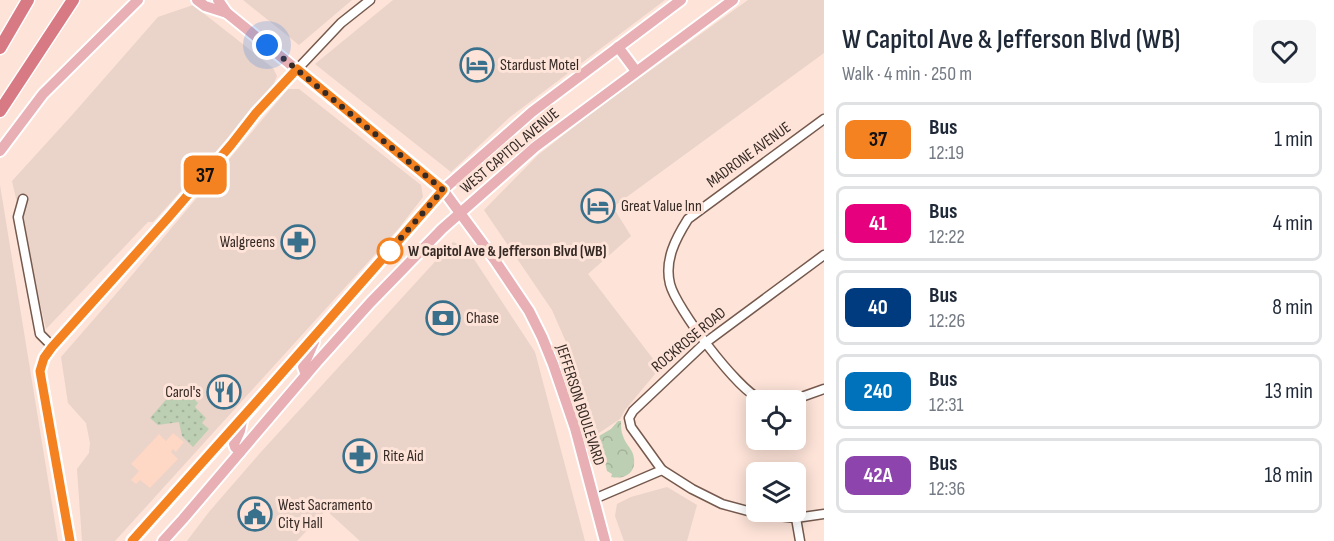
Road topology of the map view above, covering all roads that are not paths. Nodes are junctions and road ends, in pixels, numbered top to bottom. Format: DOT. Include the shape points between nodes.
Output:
graph roads {
  1 [pos="28,0"];
  2 [pos="73,0"];
  3 [pos="138,0"];
  4 [pos="148,0"];
  5 [pos="189,0"];
  6 [pos="218,0"];
  7 [pos="370,0"];
  8 [pos="681,0"];
  9 [pos="733,0"];
  10 [pos="201,3"];
  11 [pos="227,13"];
  12 [pos="118,20"];
  13 [pos="618,47"];
  14 [pos="0,48"];
  15 [pos="297,69"];
  16 [pos="636,70"];
  17 [pos="0,111"];
  18 [pos="824,119"];
  19 [pos="0,151"];
  20 [pos="443,190"];
  21 [pos="23,199"];
  22 [pos="460,213"];
  23 [pos="824,255"];
  24 [pos="320,331"];
  25 [pos="705,343"];
  26 [pos="52,347"];
  27 [pos="306,375"];
  28 [pos="824,389"];
  29 [pos="748,390"];
  30 [pos="806,395"];
  31 [pos="242,419"];
  32 [pos="240,452"];
  33 [pos="662,470"];
  34 [pos="594,499"];
  35 [pos="746,510"];
  36 [pos="824,514"];
  37 [pos="806,517"];
  38 [pos="797,522"];
  39 [pos="70,541"];
  40 [pos="132,541"];
  41 [pos="163,541"];
  42 [pos="605,541"];
  43 [pos="800,541"];
  1 -- 14 [label="highway"];
  2 -- 17 [label="highway"];
  3 -- 12 [label="main road"];
  4 -- 12 [label="main road"];
  5 -- 10 [label="main road, JEFFERSON BOULEVARD"];
  6 -- 11 [label="main road, JEFFERSON BOULEVARD"];
  7 -- 15 [label="street" via="341,23"];
  8 -- 13 [label="main road, WEST CAPITOL AVENUE"];
  9 -- 16 [label="main road, WEST CAPITOL AVENUE"];
  10 -- 11 [label="main road, JEFFERSON BOULEVARD"];
  11 -- 15 [label="main road, JEFFERSON BOULEVARD"];
  12 -- 19 [label="main road" via="43,94"];
  13 -- 16 [label="main road"];
  13 -- 20 [label="main road, WEST CAPITOL AVENUE" via="531,112"];
  15 -- 20 [label="main road, JEFFERSON BOULEVARD"];
  15 -- 26 [label="street"];
  16 -- 22 [label="main road, WEST CAPITOL AVENUE" via="535,147"];
  18 -- 25 [label="street, MADRONE AVENUE" via="688,219 679,233 672,248 669,283 680,308"];
  20 -- 22 [label="main road, JEFFERSON BOULEVARD"];
  20 -- 24 [label="main road, WEST CAPITOL AVENUE"];
  21 -- 26 [label="street" via="18,217 40,334"];
  22 -- 27 [label="main road, WEST CAPITOL AVENUE" via="370,303"];
  22 -- 34 [label="main road, JEFFERSON BOULEVARD" via="529,311 542,337 572,418"];
  23 -- 25 [label="street, ROCKROSE ROAD"];
  24 -- 27 [label="main road" via="303,367"];
  24 -- 31 [label="main road, WEST CAPITOL AVENUE"];
  25 -- 29 [label="street, MADRONE AVENUE"];
  25 -- 33 [label="street, ROCKROSE ROAD" via="629,418 636,435"];
  26 -- 39 [label="street" via="40,371"];
  27 -- 32 [label="main road, WEST CAPITOL AVENUE"];
  28 -- 30 [label="street"];
  31 -- 32 [label="main road" via="234,444"];
  31 -- 40 [label="main road, WEST CAPITOL AVENUE"];
  32 -- 41 [label="main road, WEST CAPITOL AVENUE"];
  33 -- 34 [label="street"];
  33 -- 35 [label="street" via="722,504"];
  34 -- 42 [label="main road, JEFFERSON BOULEVARD"];
  36 -- 37 [label="street"];
  38 -- 43 [label="street"];
}
